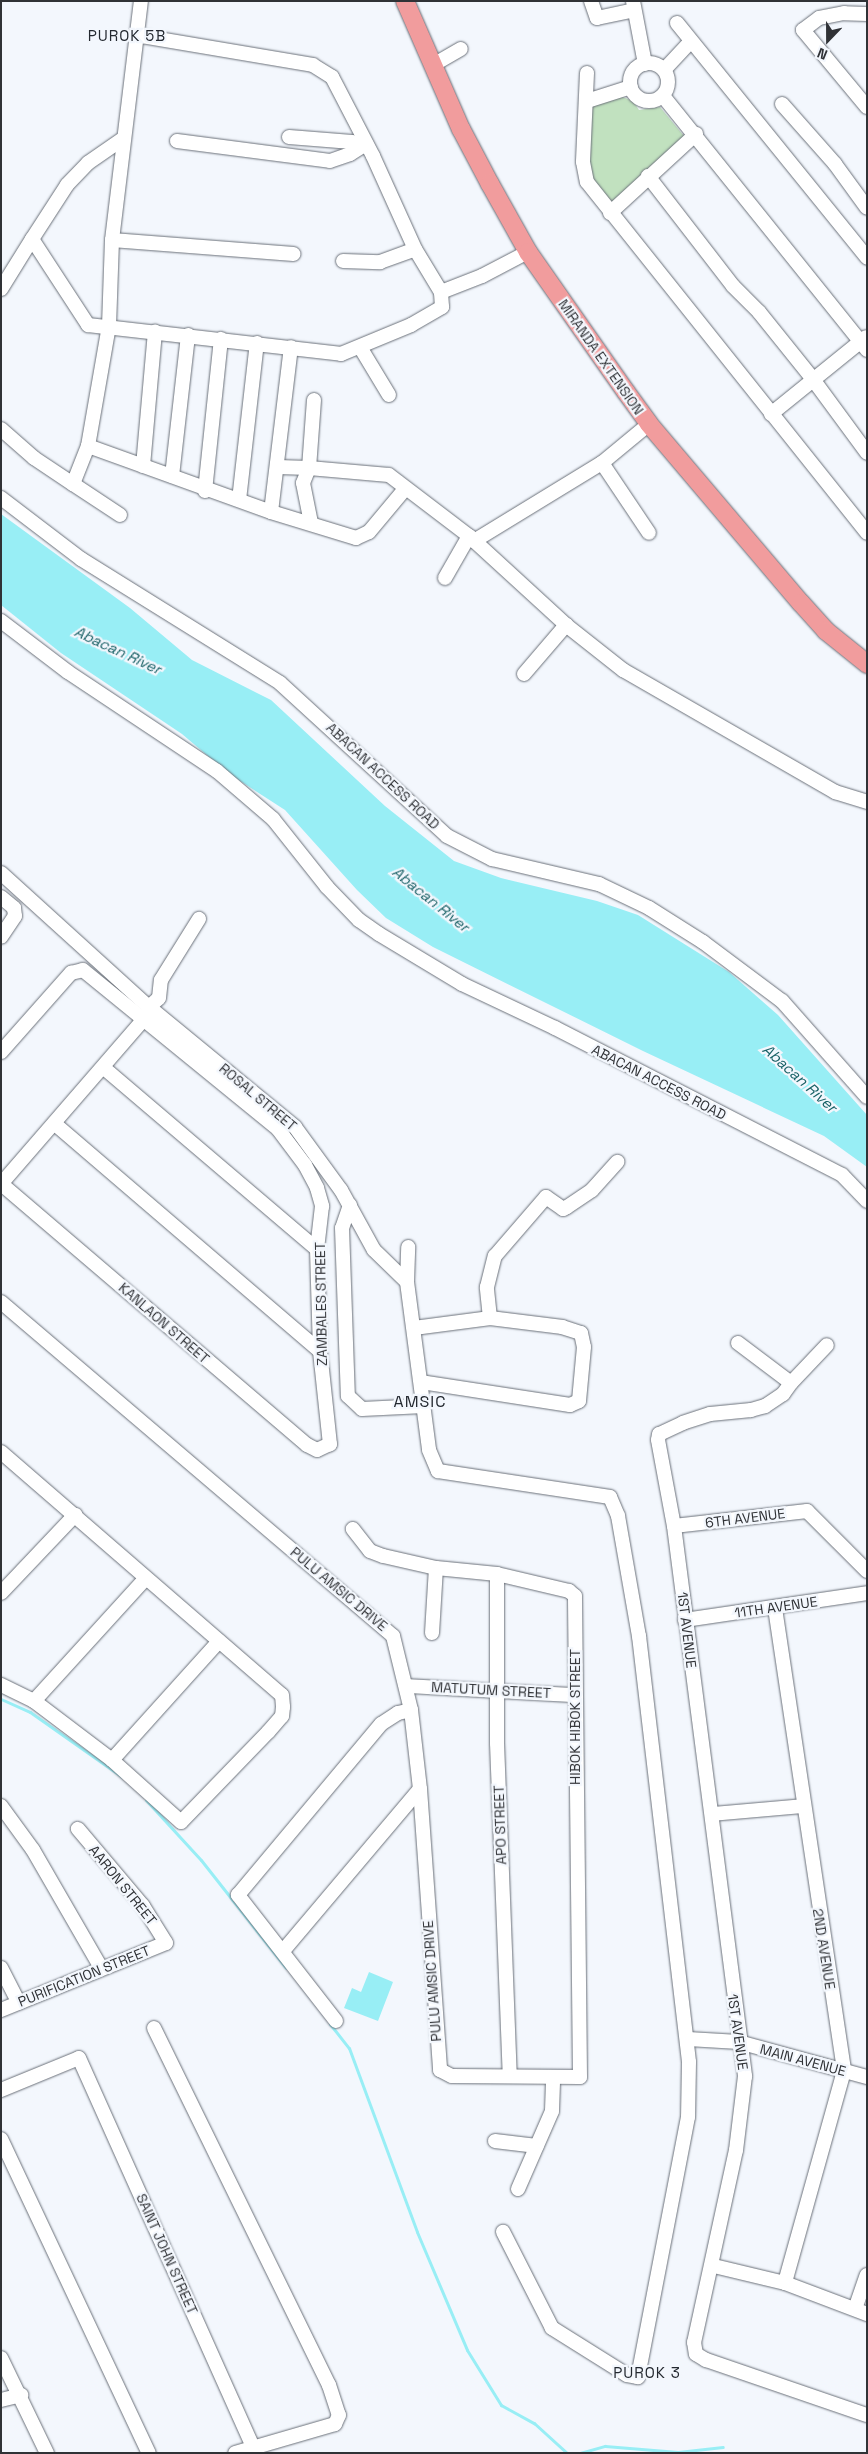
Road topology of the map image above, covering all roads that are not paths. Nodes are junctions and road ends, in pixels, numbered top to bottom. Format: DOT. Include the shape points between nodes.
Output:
graph roads {
  1 [pos="141,1"];
  2 [pos="405,1"];
  3 [pos="591,1"];
  4 [pos="634,6"];
  5 [pos="867,14"];
  6 [pos="677,23"];
  7 [pos="136,35"];
  8 [pos="690,42"];
  9 [pos="461,49"];
  10 [pos="644,64"];
  11 [pos="433,65"];
  12 [pos="664,70"];
  13 [pos="587,73"];
  14 [pos="631,87"];
  15 [pos="663,96"];
  16 [pos="587,101"];
  17 [pos="782,104"];
  18 [pos="867,108"];
  19 [pos="696,134"];
  20 [pos="289,137"];
  21 [pos="124,138"];
  22 [pos="177,141"];
  23 [pos="363,145"];
  24 [pos="648,176"];
  25 [pos="867,208"];
  26 [pos="610,213"];
  27 [pos="32,239"];
  28 [pos="112,240"];
  29 [pos="415,249"];
  30 [pos="528,252"];
  31 [pos="293,254"];
  32 [pos="867,258"];
  33 [pos="343,261"];
  34 [pos="1,289"];
  35 [pos="441,292"];
  36 [pos="109,326"];
  37 [pos="155,332"];
  38 [pos="188,335"];
  39 [pos="221,339"];
  40 [pos="257,343"];
  41 [pos="865,343"];
  42 [pos="291,347"];
  43 [pos="360,347"];
  44 [pos="812,378"];
  45 [pos="389,395"];
  46 [pos="314,400"];
  47 [pos="771,414"];
  48 [pos="649,424"];
  49 [pos="1,429"];
  50 [pos="88,446"];
  51 [pos="867,453"];
  52 [pos="602,463"];
  53 [pos="143,466"];
  54 [pos="278,467"];
  55 [pos="310,468"];
  56 [pos="172,476"];
  57 [pos="73,484"];
  58 [pos="405,489"];
  59 [pos="205,490"];
  60 [pos="1,498"];
  61 [pos="239,500"];
  62 [pos="271,512"];
  63 [pos="120,515"];
  64 [pos="311,523"];
  65 [pos="649,533"];
  66 [pos="867,533"];
  67 [pos="472,538"];
  68 [pos="445,578"];
  69 [pos="1,621"];
  70 [pos="566,626"];
  71 [pos="867,664"];
  72 [pos="524,674"];
  73 [pos="867,802"];
  74 [pos="3,877"];
  75 [pos="1,897"];
  76 [pos="199,919"];
  77 [pos="5,933"];
  78 [pos="147,1012"];
  79 [pos="1,1052"];
  80 [pos="104,1068"];
  81 [pos="867,1097"];
  82 [pos="55,1124"];
  83 [pos="617,1162"];
  84 [pos="1,1184"];
  85 [pos="867,1201"];
  86 [pos="350,1205"];
  87 [pos="408,1247"];
  88 [pos="316,1249"];
  89 [pos="406,1282"];
  90 [pos="1,1302"];
  91 [pos="490,1318"];
  92 [pos="414,1328"];
  93 [pos="738,1343"];
  94 [pos="827,1345"];
  95 [pos="320,1351"];
  96 [pos="422,1382"];
  97 [pos="791,1384"];
  98 [pos="424,1406"];
  99 [pos="330,1444"];
  100 [pos="1,1452"];
  101 [pos="75,1515"];
  102 [pos="674,1526"];
  103 [pos="353,1529"];
  104 [pos="436,1568"];
  105 [pos="867,1571"];
  106 [pos="497,1574"];
  107 [pos="146,1578"];
  108 [pos="3,1586"];
  109 [pos="867,1593"];
  110 [pos="775,1608"];
  111 [pos="685,1620"];
  112 [pos="432,1633"];
  113 [pos="219,1641"];
  114 [pos="1,1686"];
  115 [pos="407,1686"];
  116 [pos="498,1690"];
  117 [pos="574,1696"];
  118 [pos="34,1701"];
  119 [pos="411,1710"];
  120 [pos="112,1760"];
  121 [pos="420,1789"];
  122 [pos="1,1806"];
  123 [pos="804,1806"];
  124 [pos="712,1814"];
  125 [pos="78,1829"];
  126 [pos="166,1943"];
  127 [pos="283,1951"];
  128 [pos="1,1968"];
  129 [pos="101,1968"];
  130 [pos="19,2003"];
  131 [pos="1,2010"];
  132 [pos="336,2021"];
  133 [pos="154,2028"];
  134 [pos="688,2039"];
  135 [pos="739,2042"];
  136 [pos="844,2071"];
  137 [pos="510,2076"];
  138 [pos="867,2077"];
  139 [pos="553,2078"];
  140 [pos="1,2090"];
  141 [pos="1,2139"];
  142 [pos="495,2141"];
  143 [pos="537,2146"];
  144 [pos="518,2189"];
  145 [pos="503,2232"];
  146 [pos="714,2266"];
  147 [pos="867,2275"];
  148 [pos="785,2283"];
  149 [pos="861,2312"];
  150 [pos="1,2358"];
  151 [pos="21,2395"];
  152 [pos="1,2400"];
  153 [pos="867,2415"];
  154 [pos="256,2451"];
  155 [pos="47,2453"];
  156 [pos="149,2453"];
  157 [pos="236,2453"];
  1 -- 7 [label="street"];
  2 -- 11 [label="main road, MIRANDA EXTENSION"];
  3 -- 4 [label="street" via="597,18"];
  4 -- 10 [label="street"];
  5 -- 18 [label="street" via="844,13 819,18 803,30"];
  6 -- 8 [label="street"];
  7 -- 21 [label="street"];
  7 -- 23 [label="street" via="313,66 332,77"];
  8 -- 12 [label="street"];
  8 -- 32 [label="street"];
  9 -- 11 [label="street"];
  10 -- 12 [label="street" via="655,64"];
  10 -- 14 [label="street" via="631,75"];
  11 -- 30 [label="main road, MIRANDA EXTENSION" via="465,137"];
  12 -- 15 [label="street" via="669,80"];
  13 -- 16 [label="street"];
  14 -- 15 [label="street" via="644,101"];
  14 -- 16 [label="street"];
  15 -- 19 [label="street"];
  16 -- 26 [label="street" via="583,174"];
  17 -- 25 [label="street" via="835,164"];
  19 -- 24 [label="street"];
  19 -- 41 [label="street"];
  20 -- 23 [label="street"];
  21 -- 27 [label="street" via="88,163 67,185"];
  21 -- 28 [label="street"];
  22 -- 23 [label="street" via="330,161"];
  23 -- 29 [label="street"];
  24 -- 26 [label="street"];
  24 -- 44 [label="street" via="732,286 759,312"];
  26 -- 47 [label="street"];
  27 -- 34 [label="street"];
  27 -- 36 [label="street" via="84,322"];
  28 -- 31 [label="street"];
  28 -- 36 [label="street"];
  29 -- 33 [label="street" via="380,262"];
  29 -- 35 [label="street"];
  30 -- 35 [label="street" via="482,276"];
  30 -- 48 [label="main road, MIRANDA EXTENSION"];
  35 -- 43 [label="street" via="442,307"];
  36 -- 37 [label="street"];
  36 -- 50 [label="street"];
  37 -- 38 [label="street"];
  37 -- 53 [label="street"];
  38 -- 39 [label="street"];
  38 -- 56 [label="street"];
  39 -- 40 [label="street"];
  39 -- 59 [label="street"];
  40 -- 42 [label="street"];
  40 -- 61 [label="street"];
  41 -- 44 [label="street"];
  42 -- 43 [label="street" via="341,354"];
  42 -- 54 [label="street"];
  43 -- 45 [label="street"];
  44 -- 47 [label="street"];
  44 -- 51 [label="street"];
  46 -- 55 [label="street"];
  47 -- 66 [label="street"];
  48 -- 52 [label="street"];
  48 -- 71 [label="main road, MIRANDA EXTENSION" via="801,604 826,631"];
  49 -- 57 [label="street" via="34,458"];
  50 -- 53 [label="street"];
  50 -- 57 [label="street"];
  52 -- 65 [label="street"];
  52 -- 67 [label="street"];
  53 -- 56 [label="street"];
  54 -- 55 [label="street"];
  54 -- 62 [label="street"];
  55 -- 58 [label="street" via="377,472 389,475"];
  55 -- 64 [label="street" via="303,484"];
  56 -- 59 [label="street"];
  57 -- 63 [label="street"];
  58 -- 64 [label="street" via="369,532 356,538 328,532"];
  58 -- 67 [label="street"];
  59 -- 61 [label="street"];
  60 -- 81 [label="street, ABACAN ACCESS ROAD" via="81,559 280,683 447,836 492,858 599,884 649,908 710,947 782,1001"];
  61 -- 62 [label="street"];
  62 -- 64 [label="street"];
  67 -- 68 [label="street"];
  67 -- 70 [label="street"];
  69 -- 85 [label="street, ABACAN ACCESS ROAD" via="68,672 216,771 273,819 332,893 379,934 462,984 850,1180"];
  70 -- 72 [label="street"];
  70 -- 73 [label="street" via="639,680 835,792"];
  74 -- 78 [label="street, ROSAL STREET"];
  75 -- 77 [label="street" via="14,908 15,916"];
  76 -- 78 [label="street" via="161,980 158,998"];
  78 -- 79 [label="street, ZAMBALES STREET" via="83,970 70,973"];
  78 -- 80 [label="street"];
  78 -- 86 [label="street, ROSAL STREET" via="296,1127"];
  78 -- 88 [label="street, ZAMBALES STREET" via="278,1129 305,1165 322,1206"];
  80 -- 82 [label="street"];
  80 -- 88 [label="street"];
  82 -- 84 [label="street"];
  82 -- 95 [label="street"];
  83 -- 91 [label="street" via="592,1190 567,1207 563,1209 546,1198 495,1256 487,1286"];
  84 -- 99 [label="street, KANLAON STREET" via="308,1445 317,1450"];
  86 -- 89 [label="street, ROSAL STREET" via="374,1250"];
  86 -- 98 [label="street" via="342,1228 348,1396 362,1409"];
  87 -- 89 [label="street"];
  88 -- 95 [label="street, ZAMBALES STREET"];
  89 -- 92 [label="street"];
  90 -- 115 [label="street, PULU AMSIC DRIVE" via="388,1630 396,1642"];
  91 -- 92 [label="street"];
  91 -- 96 [label="street" via="562,1327 581,1333 584,1347 579,1401 570,1405"];
  92 -- 96 [label="street"];
  93 -- 97 [label="street"];
  94 -- 97 [label="street"];
  95 -- 99 [label="street, ZAMBALES STREET"];
  96 -- 98 [label="street"];
  97 -- 102 [label="street, 1ST AVENUE" via="765,1406 710,1414 659,1434"];
  98 -- 134 [label="street" via="429,1450 438,1471 610,1496 618,1516 639,1636"];
  100 -- 101 [label="street"];
  101 -- 107 [label="street"];
  101 -- 108 [label="street"];
  102 -- 105 [label="street, 6TH AVENUE" via="807,1511"];
  102 -- 111 [label="street, 1ST AVENUE"];
  103 -- 104 [label="street, HIBOK HIBOK STREET" via="370,1551"];
  104 -- 106 [label="street, HIBOK HIBOK STREET"];
  104 -- 112 [label="street"];
  106 -- 116 [label="street, APO STREET"];
  106 -- 117 [label="street, HIBOK HIBOK STREET" via="569,1591 575,1596"];
  107 -- 113 [label="street"];
  107 -- 118 [label="street"];
  109 -- 110 [label="street, 11TH AVENUE"];
  110 -- 111 [label="street, 11TH AVENUE"];
  110 -- 123 [label="street, 2ND AVENUE"];
  111 -- 124 [label="street, 1ST AVENUE"];
  113 -- 120 [label="street"];
  113 -- 120 [label="street" via="282,1695 282,1716 268,1732 181,1822"];
  114 -- 118 [label="street"];
  115 -- 116 [label="street, MATUTUM STREET"];
  115 -- 119 [label="street, PULU AMSIC DRIVE"];
  116 -- 117 [label="street, MATUTUM STREET"];
  116 -- 137 [label="street, APO STREET"];
  117 -- 139 [label="street, HIBOK HIBOK STREET" via="580,2076"];
  118 -- 120 [label="street"];
  119 -- 121 [label="street, PULU AMSIC DRIVE"];
  119 -- 127 [label="street" via="398,1713 381,1724 239,1893"];
  121 -- 127 [label="street"];
  121 -- 137 [label="street, PULU AMSIC DRIVE" via="438,2064 440,2070 452,2076"];
  122 -- 129 [label="street" via="33,1850"];
  123 -- 124 [label="street"];
  123 -- 136 [label="street, 2ND AVENUE"];
  124 -- 135 [label="street, 1ST AVENUE"];
  125 -- 126 [label="street, AARON STREET" via="143,1906"];
  126 -- 129 [label="street, PURIFICATION STREET"];
  127 -- 132 [label="street"];
  128 -- 130 [label="street"];
  129 -- 130 [label="street, PURIFICATION STREET"];
  130 -- 131 [label="street, PURIFICATION STREET"];
  133 -- 154 [label="street" via="329,2385 339,2416 335,2424"];
  134 -- 135 [label="street, MAIN AVENUE"];
  134 -- 145 [label="street" via="688,2117 638,2377 627,2375 552,2328"];
  135 -- 136 [label="street, MAIN AVENUE"];
  135 -- 146 [label="street, 1ST AVENUE" via="744,2086 736,2150"];
  136 -- 138 [label="street, MAIN AVENUE"];
  136 -- 148 [label="street, 2ND AVENUE"];
  137 -- 139 [label="street"];
  139 -- 143 [label="street" via="552,2111"];
  140 -- 154 [label="street, SAINT JOHN STREET" via="80,2058"];
  141 -- 156 [label="street"];
  142 -- 143 [label="street"];
  143 -- 144 [label="street"];
  146 -- 148 [label="street"];
  146 -- 153 [label="street, 1ST AVENUE" via="694,2342 696,2354"];
  147 -- 149 [label="street"];
  148 -- 149 [label="street"];
  150 -- 151 [label="street"];
  151 -- 152 [label="street"];
  151 -- 155 [label="street"];
  154 -- 157 [label="street"];
}
